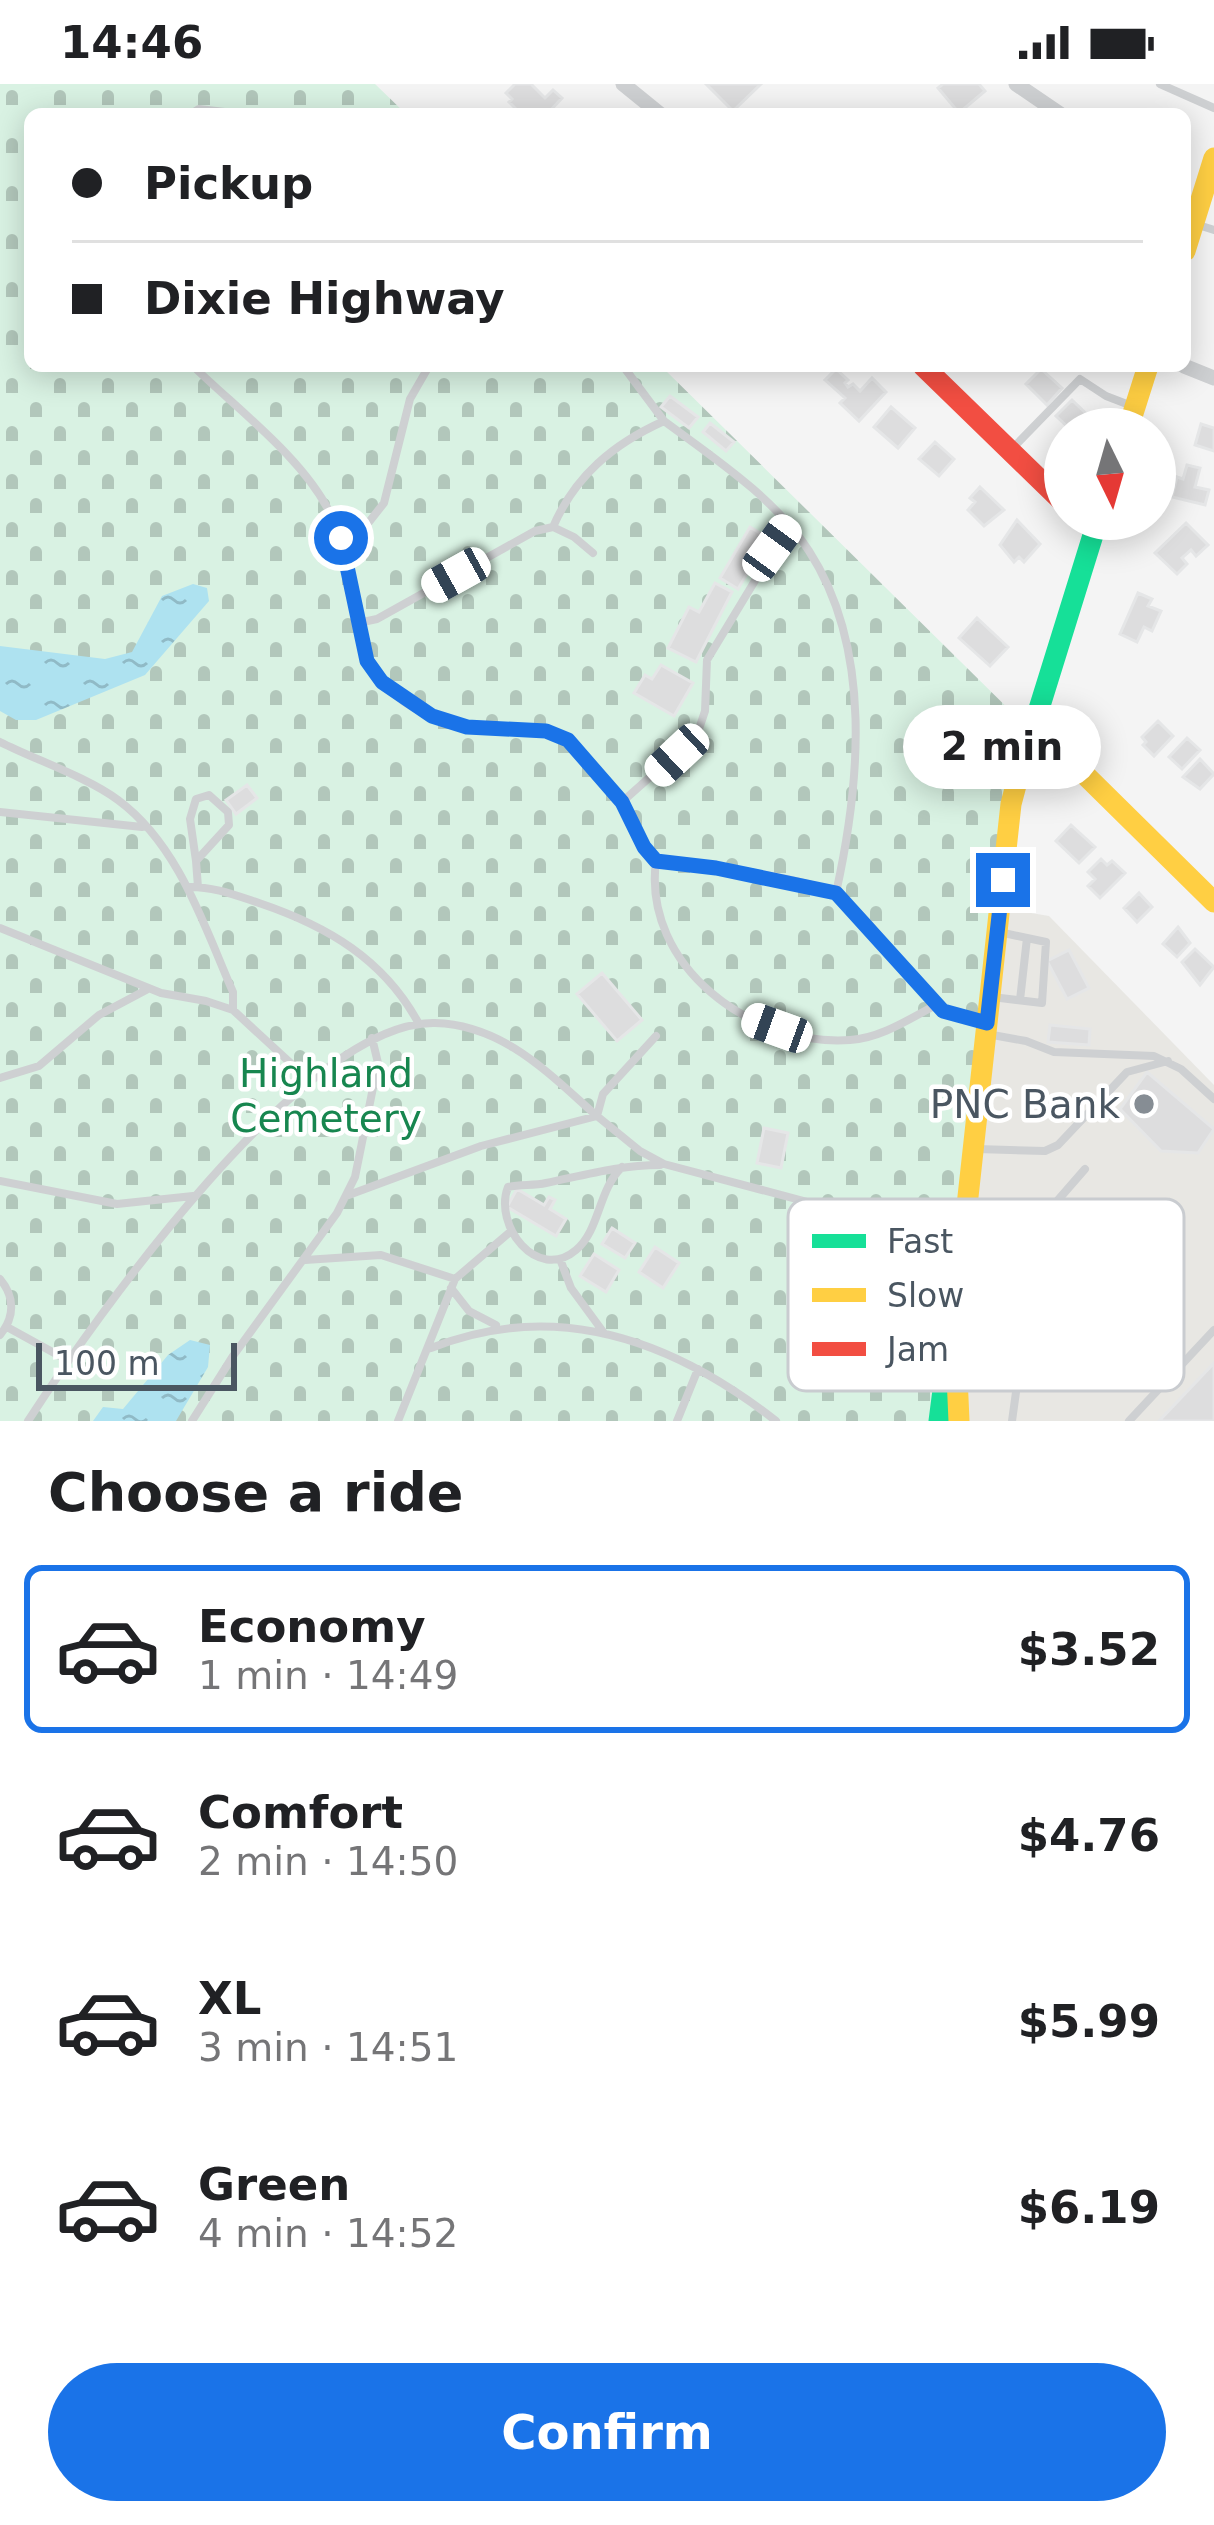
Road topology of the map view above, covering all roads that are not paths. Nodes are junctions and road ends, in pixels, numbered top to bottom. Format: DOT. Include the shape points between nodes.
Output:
graph roads {
  1 [pos="622,84"];
  2 [pos="1016,84"];
  3 [pos="1160,84"];
  4 [pos="652,108"];
  5 [pos="1051,108"];
  6 [pos="1214,108"];
  7 [pos="1214,158"];
  8 [pos="1210,188"];
  9 [pos="1198,224"];
  10 [pos="199,372"];
  11 [pos="426,372"];
  12 [pos="627,372"];
  13 [pos="929,372"];
  14 [pos="1146,372"];
  15 [pos="1052,408"];
  16 [pos="1120,408"];
  17 [pos="1134,408"];
  18 [pos="1044,417"];
  19 [pos="664,421"];
  20 [pos="1010,452"];
  21 [pos="1044,484"];
  22 [pos="788,526"];
  23 [pos="553,527"];
  24 [pos="341,538"];
  25 [pos="1087,540"];
  26 [pos="593,553"];
  27 [pos="358,623"];
  28 [pos="1030,730"];
  29 [pos="0,742"];
  30 [pos="622,802"];
  31 [pos="0,812"];
  32 [pos="145,827"];
  33 [pos="196,861"];
  34 [pos="656,861"];
  35 [pos="187,886"];
  36 [pos="198,886"];
  37 [pos="836,893"];
  38 [pos="1214,902"];
  39 [pos="0,928"];
  40 [pos="998,932"];
  41 [pos="1027,938"];
  42 [pos="149,989"];
  43 [pos="991,996"];
  44 [pos="1020,1000"];
  45 [pos="936,1005"];
  46 [pos="233,1010"];
  47 [pos="419,1024"];
  48 [pos="987,1028"];
  49 [pos="656,1036"];
  50 [pos="372,1038"];
  51 [pos="1169,1060"];
  52 [pos="0,1078"];
  53 [pos="310,1081"];
  54 [pos="1214,1099"];
  55 [pos="597,1116"];
  56 [pos="973,1149"];
  57 [pos="664,1165"];
  58 [pos="622,1167"];
  59 [pos="1085,1168"];
  60 [pos="0,1181"];
  61 [pos="195,1196"];
  62 [pos="346,1196"];
  63 [pos="795,1199"];
  64 [pos="968,1199"];
  65 [pos="1059,1199"];
  66 [pos="510,1232"];
  67 [pos="560,1258"];
  68 [pos="303,1260"];
  69 [pos="0,1279"];
  70 [pos="453,1284"];
  71 [pos="498,1326"];
  72 [pos="1214,1330"];
  73 [pos="3,1331"];
  74 [pos="604,1333"];
  75 [pos="431,1348"];
  76 [pos="67,1360"];
  77 [pos="1184,1362"];
  78 [pos="698,1369"];
  79 [pos="943,1391"];
  80 [pos="958,1391"];
  81 [pos="1016,1391"];
  82 [pos="1157,1391"];
  83 [pos="28,1421"];
  84 [pos="192,1421"];
  85 [pos="398,1421"];
  86 [pos="677,1421"];
  87 [pos="776,1421"];
  88 [pos="939,1421"];
  89 [pos="959,1421"];
  90 [pos="1012,1421"];
  91 [pos="1129,1421"];
  1 -- 4 [label="street"];
  2 -- 5 [label="street"];
  3 -- 6 [label="lane"];
  7 -- 8 [label="main road"];
  8 -- 9 [label="main road"];
  10 -- 24 [label="lane" via="315,488"];
  11 -- 24 [label="lane" via="410,399 384,503"];
  12 -- 19 [label="lane"];
  13 -- 20 [label="main road"];
  14 -- 17 [label="main road"];
  15 -- 16 [label="lane" via="1080,379"];
  18 -- 20 [label="lane"];
  19 -- 22 [label="lane"];
  19 -- 23 [label="lane" via="582,477"];
  20 -- 21 [label="main road"];
  22 -- 30 [label="lane" via="707,660 697,735"];
  22 -- 37 [label="lane" via="828,585 847,643 855,747"];
  23 -- 26 [label="lane"];
  23 -- 27 [label="lane"];
  24 -- 27 [label="lane"];
  25 -- 28 [label="main road"];
  27 -- 30 [label="lane" via="374,671 419,710 467,727 558,734"];
  28 -- 38 [label="main road"];
  28 -- 40 [label="main road" via="1012,804"];
  29 -- 32 [label="lane" via="118,800"];
  30 -- 34 [label="lane"];
  31 -- 32 [label="lane"];
  32 -- 35 [label="lane"];
  33 -- 33 [label="lane" via="190,819 196,799 209,795 228,812 229,825"];
  33 -- 36 [label="lane"];
  34 -- 37 [label="lane"];
  34 -- 45 [label="lane" via="654,895 665,934 690,973 734,1010 808,1036 848,1040 883,1033"];
  35 -- 36 [label="lane"];
  35 -- 46 [label="lane"];
  36 -- 47 [label="lane" via="336,934"];
  37 -- 45 [label="lane"];
  39 -- 42 [label="lane"];
  40 -- 41 [label="lane"];
  40 -- 43 [label="main road"];
  41 -- 44 [label="lane"];
  41 -- 44 [label="lane" via="1046,942 1042,1003"];
  42 -- 46 [label="lane"];
  42 -- 52 [label="lane" via="99,1015 39,1066"];
  43 -- 44 [label="lane"];
  43 -- 48 [label="main road"];
  45 -- 48 [label="lane"];
  46 -- 53 [label="lane"];
  47 -- 50 [label="lane"];
  47 -- 55 [label="lane" via="465,1027 508,1042"];
  48 -- 51 [label="lane" via="1054,1052"];
  48 -- 56 [label="main road"];
  49 -- 55 [label="lane" via="603,1094"];
  50 -- 53 [label="lane"];
  50 -- 62 [label="lane" via="378,1064"];
  51 -- 54 [label="lane"];
  51 -- 56 [label="lane" via="1127,1072 1045,1151"];
  53 -- 61 [label="lane"];
  55 -- 57 [label="lane"];
  55 -- 62 [label="lane" via="481,1146"];
  56 -- 64 [label="main road"];
  57 -- 58 [label="lane"];
  57 -- 63 [label="lane"];
  58 -- 66 [label="lane" via="508,1187"];
  58 -- 67 [label="lane" via="580,1246"];
  59 -- 65 [label="lane"];
  60 -- 61 [label="lane" via="117,1204"];
  61 -- 76 [label="lane"];
  62 -- 68 [label="lane"];
  66 -- 67 [label="lane" via="533,1255"];
  66 -- 70 [label="lane"];
  67 -- 74 [label="lane"];
  68 -- 70 [label="lane" via="381,1255"];
  68 -- 84 [label="lane"];
  69 -- 73 [label="lane" via="11,1299"];
  70 -- 71 [label="lane" via="469,1311"];
  70 -- 75 [label="lane"];
  71 -- 74 [label="lane"];
  71 -- 75 [label="lane"];
  72 -- 77 [label="lane"];
  73 -- 76 [label="lane"];
  74 -- 78 [label="lane"];
  75 -- 85 [label="lane"];
  76 -- 83 [label="lane"];
  78 -- 86 [label="lane"];
  78 -- 87 [label="lane"];
  79 -- 88 [label="main road"];
  80 -- 89 [label="main road"];
  81 -- 90 [label="lane"];
  82 -- 91 [label="lane"];
}
